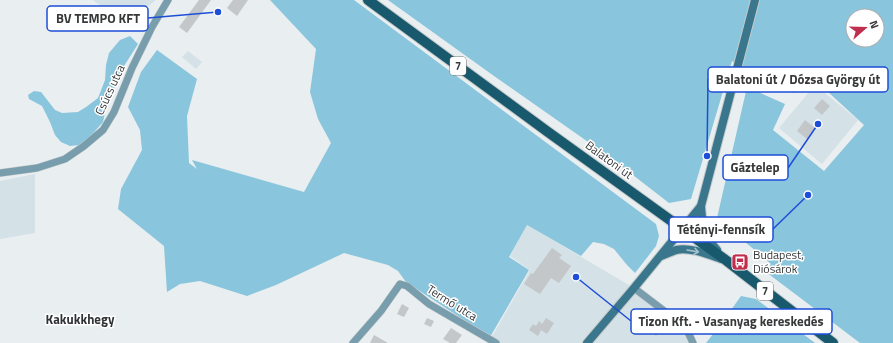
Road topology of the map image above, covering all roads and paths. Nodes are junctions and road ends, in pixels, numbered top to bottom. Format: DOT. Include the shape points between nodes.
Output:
graph roads {
  1 [pos="168,0"];
  2 [pos="368,0"];
  3 [pos="754,0"];
  4 [pos="0,173"];
  5 [pos="701,206"];
  6 [pos="682,229"];
  7 [pos="660,257"];
  8 [pos="727,261"];
  9 [pos="634,288"];
  10 [pos="353,343"];
  11 [pos="496,343"];
  12 [pos="587,343"];
  13 [pos="693,343"];
  14 [pos="833,343"];
  1 -- 4 [label="street, Csúcs utca" via="152,27 114,112 103,130 64,159 37,168"];
  2 -- 6 [label="main road, Balatoni út / 7"];
  3 -- 5 [label="street"];
  5 -- 6 [label="street"];
  5 -- 8 [label="street" via="705,234"];
  6 -- 7 [label="street"];
  6 -- 8 [label="main road, Balatoni út / 7"];
  7 -- 8 [label="street, one-way" via="676,250 692,250"];
  7 -- 9 [label="street"];
  8 -- 14 [label="main road, Balatoni út / 7"];
  9 -- 12 [label="street"];
  9 -- 13 [label="street" via="680,323 687,330"];
  10 -- 11 [label="street, Termő utca" via="400,284"];
}
